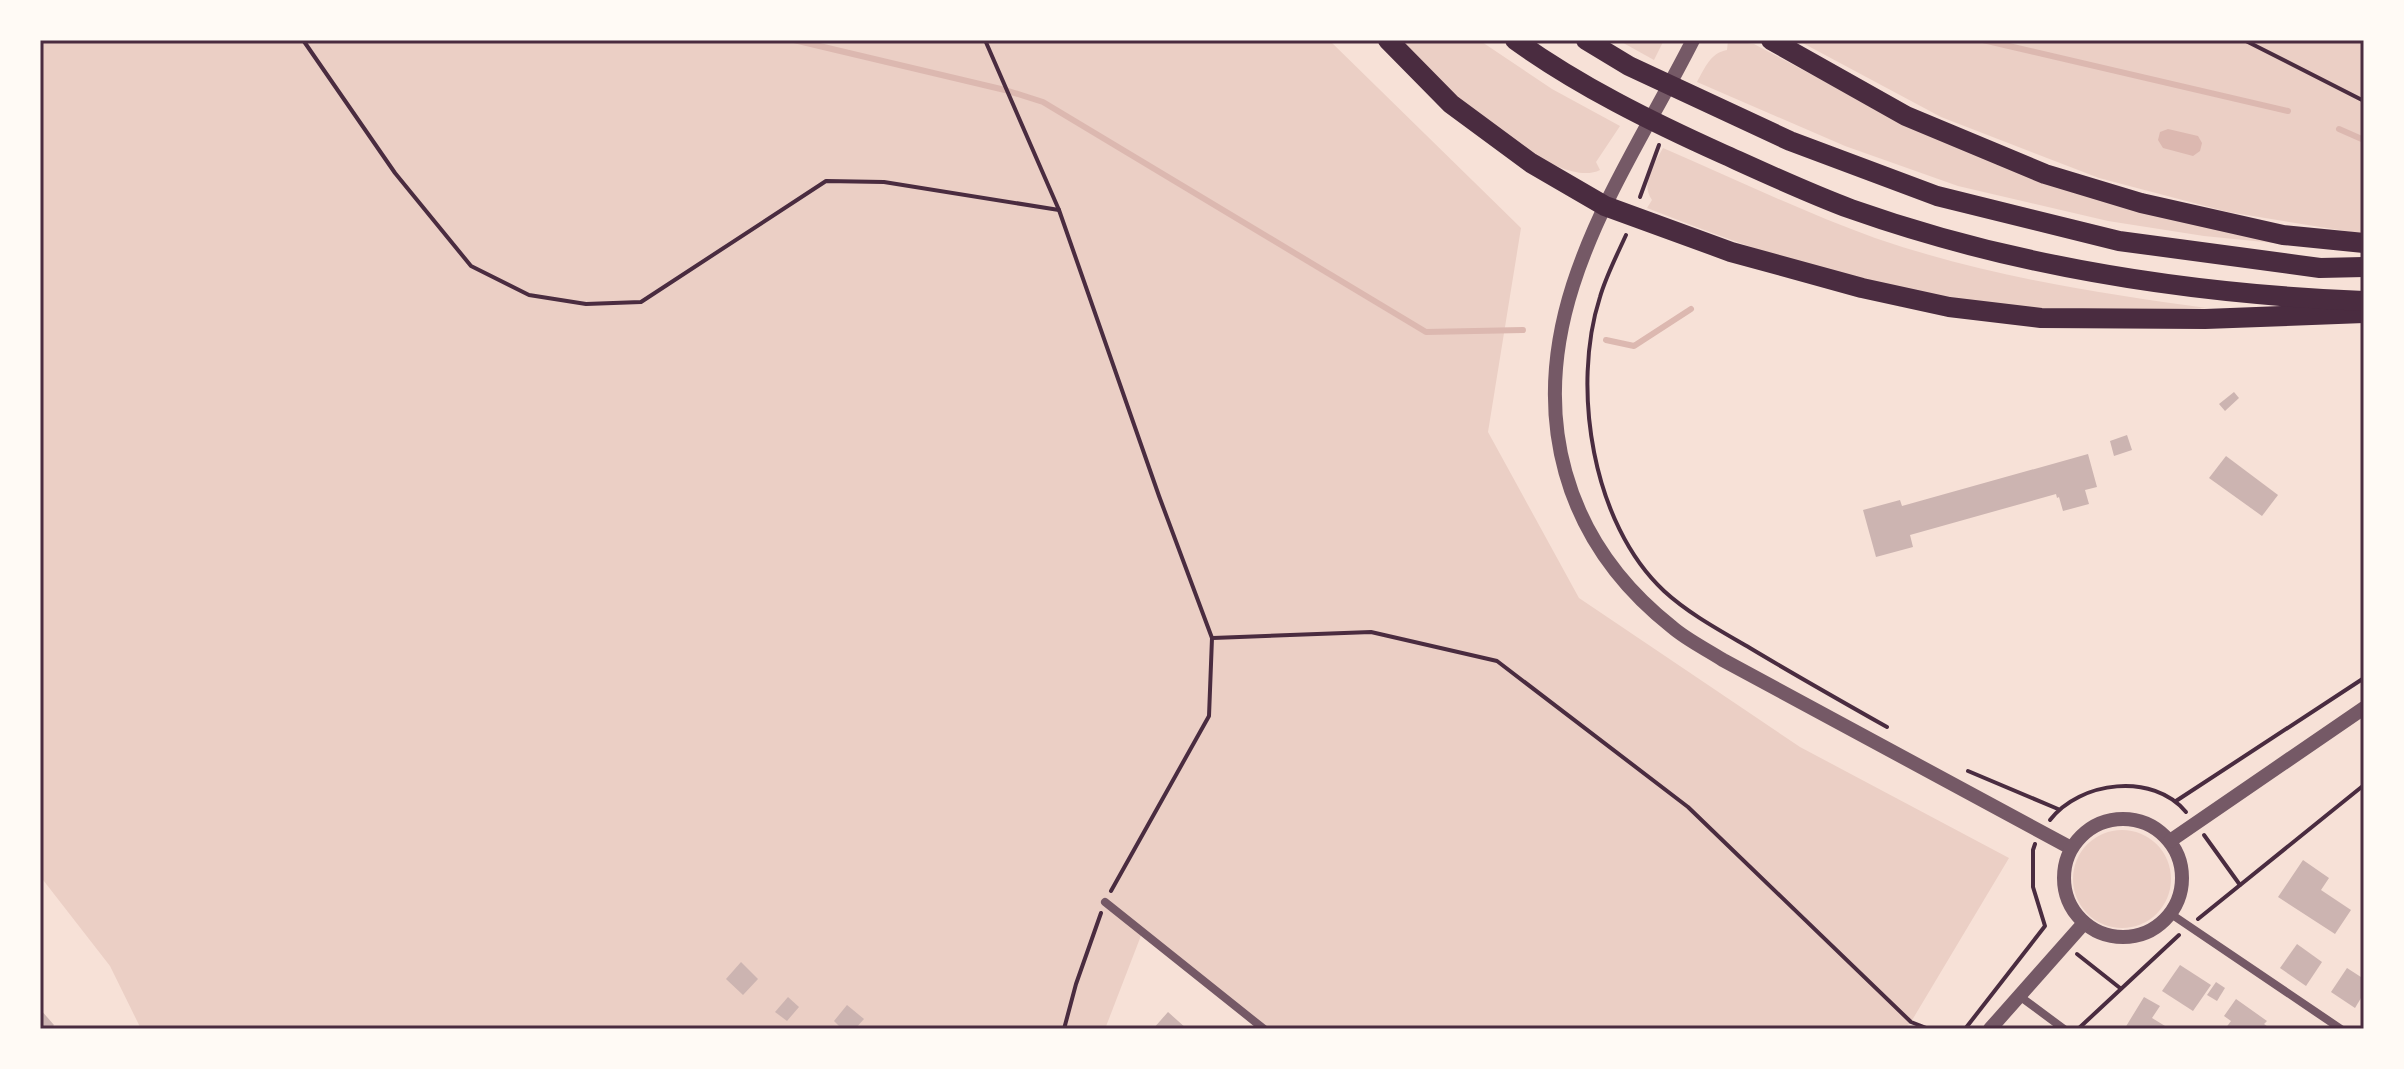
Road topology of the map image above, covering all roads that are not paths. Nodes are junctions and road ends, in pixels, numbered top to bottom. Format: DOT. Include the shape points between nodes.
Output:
graph roads {
  1 [pos="1388,40"];
  2 [pos="1515,40"];
  3 [pos="1586,40"];
  4 [pos="1693,40"];
  5 [pos="1771,40"];
  6 [pos="1605,206"];
  7 [pos="2364,243"];
  8 [pos="2364,267"];
  9 [pos="2364,301"];
  10 [pos="2364,313"];
  11 [pos="2364,708"];
  12 [pos="2170,841"];
  13 [pos="2071,848"];
  14 [pos="1105,902"];
  15 [pos="2171,914"];
  16 [pos="2084,923"];
  17 [pos="2018,995"];
  18 [pos="1264,1029"];
  19 [pos="1990,1029"];
  20 [pos="2064,1029"];
  21 [pos="2341,1029"];
  1 -- 6 [label="highway" via="1451,104 1531,163"];
  2 -- 9 [label="highway" via="1680,134 1851,209 1943,238 2093,273 2274,297"];
  3 -- 8 [label="highway" via="1629,66 1790,141 1937,196 2119,241 2320,268"];
  4 -- 6 [label="street"];
  5 -- 7 [label="highway" via="1906,116 2045,174 2141,203 2283,235"];
  6 -- 10 [label="highway" via="1745,256 1949,307 2041,318"];
  6 -- 13 [label="street" via="1570,296 1556,348 1553,398 1571,493 1608,561 1672,628 1723,660"];
  11 -- 12 [label="street"];
  12 -- 13 [label="street" via="2156,828 2119,818 2100,823"];
  12 -- 15 [label="street" via="2183,877"];
  13 -- 16 [label="street" via="2063,880 2073,911"];
  14 -- 18 [label="street"];
  15 -- 16 [label="street" via="2139,936 2120,938"];
  15 -- 21 [label="street"];
  16 -- 17 [label="street"];
  17 -- 19 [label="street"];
  17 -- 20 [label="street"];
}
